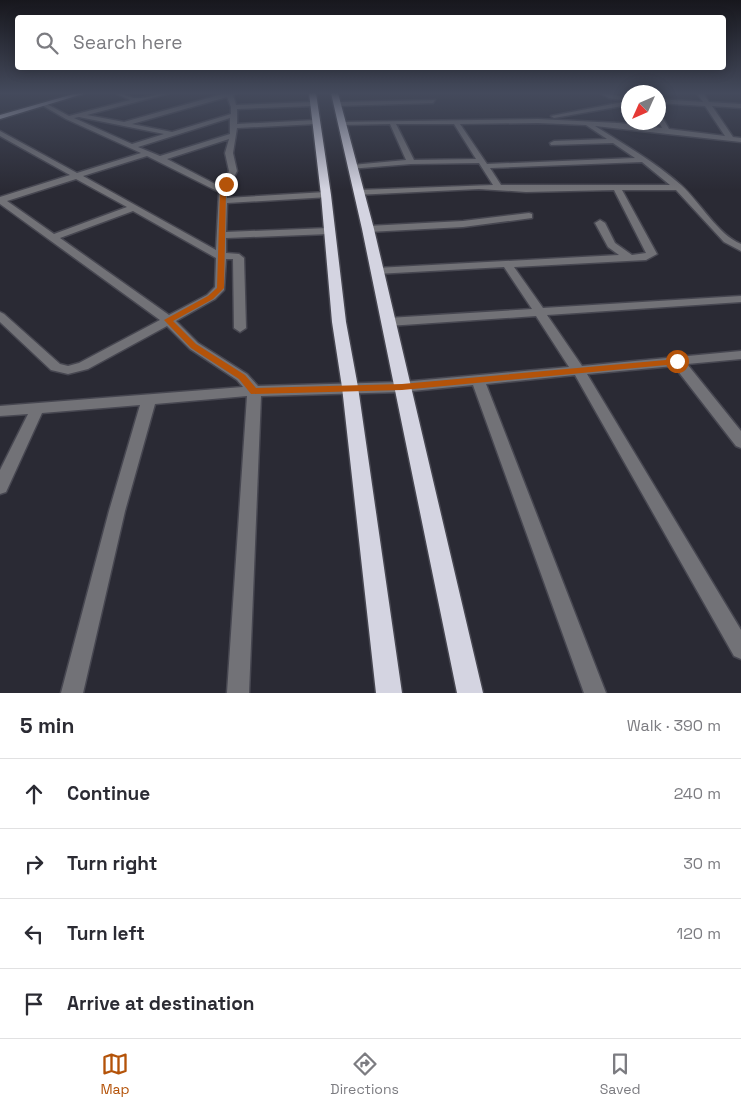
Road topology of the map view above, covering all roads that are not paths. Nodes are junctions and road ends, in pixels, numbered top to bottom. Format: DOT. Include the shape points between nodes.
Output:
graph roads {
  1 [pos="84,125"];
  2 [pos="123,125"];
  3 [pos="196,125"];
  4 [pos="248,125"];
  5 [pos="316,125"];
  6 [pos="343,125"];
  7 [pos="394,125"];
  8 [pos="458,125"];
  9 [pos="589,125"];
  10 [pos="606,125"];
  11 [pos="722,125"];
  12 [pos="234,126"];
  13 [pos="667,132"];
  14 [pos="0,133"];
  15 [pos="173,134"];
  16 [pos="233,135"];
  17 [pos="731,139"];
  18 [pos="741,140"];
  19 [pos="613,141"];
  20 [pos="554,143"];
  21 [pos="130,147"];
  22 [pos="146,154"];
  23 [pos="160,159"];
  24 [pos="643,160"];
  25 [pos="411,162"];
  26 [pos="483,164"];
  27 [pos="352,167"];
  28 [pos="77,176"];
  29 [pos="678,187"];
  30 [pos="499,188"];
  31 [pos="617,188"];
  32 [pos="358,193"];
  33 [pos="223,196"];
  34 [pos="326,196"];
  35 [pos="0,200"];
  36 [pos="133,208"];
  37 [pos="529,216"];
  38 [pos="600,223"];
  39 [pos="368,229"];
  40 [pos="329,231"];
  41 [pos="222,235"];
  42 [pos="54,237"];
  43 [pos="741,248"];
  44 [pos="220,256"];
  45 [pos="630,258"];
  46 [pos="508,264"];
  47 [pos="376,271"];
  48 [pos="741,299"];
  49 [pos="539,313"];
  50 [pos="0,316"];
  51 [pos="168,320"];
  52 [pos="388,322"];
  53 [pos="240,328"];
  54 [pos="741,355"];
  55 [pos="677,361"];
  56 [pos="579,371"];
  57 [pos="478,380"];
  58 [pos="350,387"];
  59 [pos="402,387"];
  60 [pos="254,392"];
  61 [pos="149,399"];
  62 [pos="37,409"];
  63 [pos="0,411"];
  64 [pos="741,442"];
  65 [pos="0,487"];
  66 [pos="741,649"];
  67 [pos="72,693"];
  68 [pos="238,693"];
  69 [pos="389,693"];
  70 [pos="470,693"];
  71 [pos="595,693"];
  1 -- 21 [label="street"];
  2 -- 15 [label="street"];
  3 -- 15 [label="street"];
  4 -- 12 [label="street"];
  5 -- 34 [label="highway"];
  6 -- 27 [label="highway"];
  7 -- 25 [label="street"];
  8 -- 26 [label="street"];
  9 -- 19 [label="street"];
  10 -- 13 [label="street"];
  11 -- 17 [label="street"];
  12 -- 16 [label="street"];
  13 -- 17 [label="street"];
  14 -- 28 [label="street"];
  15 -- 21 [label="street"];
  16 -- 23 [label="street"];
  16 -- 33 [label="street" via="229,153 233,171"];
  17 -- 18 [label="street"];
  19 -- 20 [label="street"];
  19 -- 24 [label="street"];
  21 -- 22 [label="street"];
  22 -- 23 [label="street"];
  22 -- 28 [label="street"];
  23 -- 33 [label="street"];
  24 -- 26 [label="street"];
  24 -- 29 [label="street"];
  25 -- 26 [label="street"];
  25 -- 27 [label="street"];
  26 -- 30 [label="street"];
  27 -- 32 [label="highway"];
  28 -- 35 [label="street"];
  28 -- 36 [label="street"];
  29 -- 31 [label="street"];
  29 -- 43 [label="street" via="728,242"];
  30 -- 31 [label="street"];
  30 -- 32 [label="street"];
  31 -- 45 [label="street" via="652,254"];
  32 -- 39 [label="highway"];
  33 -- 34 [label="street"];
  33 -- 41 [label="street"];
  34 -- 40 [label="highway"];
  35 -- 42 [label="street"];
  36 -- 42 [label="street"];
  36 -- 44 [label="street"];
  37 -- 39 [label="street" via="463,224"];
  38 -- 45 [label="street" via="611,245"];
  39 -- 47 [label="highway"];
  40 -- 41 [label="street"];
  40 -- 58 [label="highway"];
  41 -- 44 [label="street"];
  42 -- 51 [label="street"];
  44 -- 51 [label="street" via="220,288 211,297"];
  44 -- 53 [label="street" via="238,258"];
  45 -- 46 [label="street"];
  46 -- 47 [label="street"];
  46 -- 49 [label="street"];
  47 -- 52 [label="highway"];
  48 -- 49 [label="street"];
  49 -- 52 [label="street"];
  49 -- 56 [label="street"];
  50 -- 51 [label="street" via="56,367 68,370 83,366"];
  51 -- 60 [label="street" via="194,346 242,377"];
  52 -- 59 [label="highway"];
  54 -- 55 [label="street"];
  55 -- 56 [label="street"];
  55 -- 64 [label="street"];
  56 -- 57 [label="street"];
  56 -- 66 [label="street"];
  57 -- 59 [label="street"];
  57 -- 71 [label="street"];
  58 -- 59 [label="street"];
  58 -- 60 [label="street"];
  58 -- 69 [label="highway"];
  59 -- 70 [label="highway"];
  60 -- 61 [label="street"];
  60 -- 68 [label="street"];
  61 -- 62 [label="street"];
  61 -- 67 [label="street" via="117,511"];
  62 -- 63 [label="street"];
  62 -- 65 [label="street"];
}
